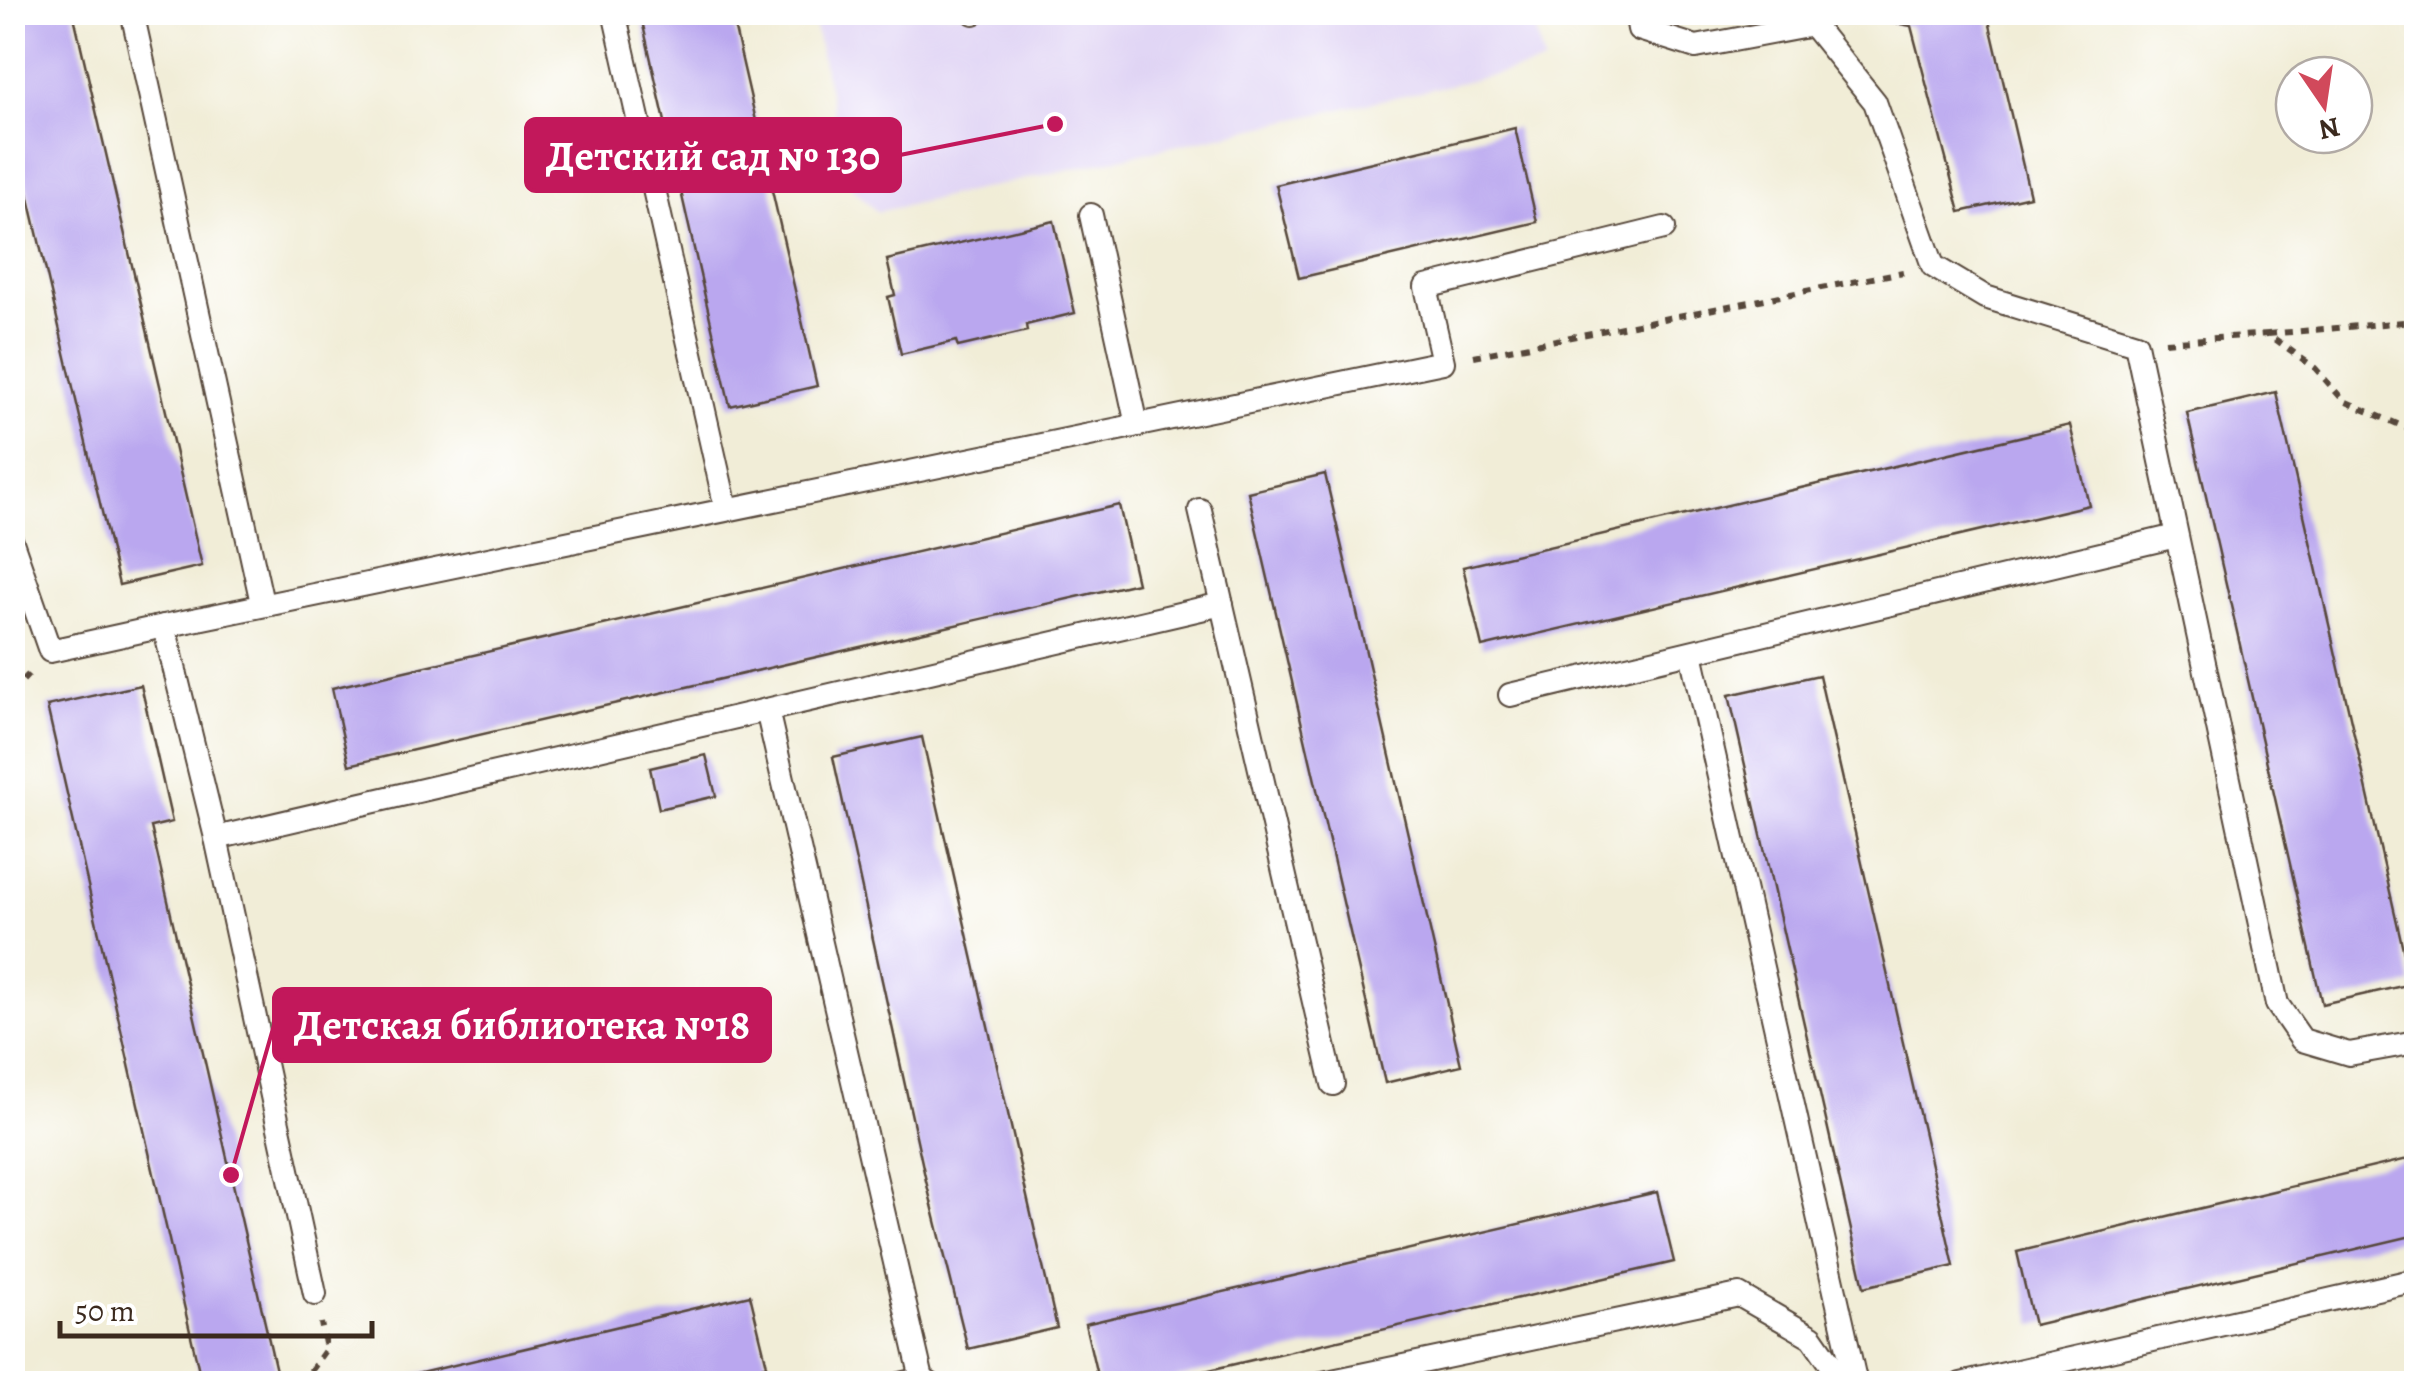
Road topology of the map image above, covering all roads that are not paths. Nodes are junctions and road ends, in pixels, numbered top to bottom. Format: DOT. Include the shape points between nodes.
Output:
graph roads {
  1 [pos="132,12"];
  2 [pos="614,12"];
  3 [pos="1636,12"];
  4 [pos="1091,216"];
  5 [pos="1664,228"];
  6 [pos="1137,424"];
  7 [pos="726,508"];
  8 [pos="1200,510"];
  9 [pos="2176,536"];
  10 [pos="12,542"];
  11 [pos="262,603"];
  12 [pos="1222,604"];
  13 [pos="164,626"];
  14 [pos="1691,653"];
  15 [pos="1510,695"];
  16 [pos="767,710"];
  17 [pos="216,838"];
  18 [pos="2416,1042"];
  19 [pos="1333,1084"];
  20 [pos="2416,1280"];
  21 [pos="315,1294"];
  22 [pos="918,1382"];
  23 [pos="1318,1384"];
  24 [pos="1845,1384"];
  25 [pos="1856,1384"];
  26 [pos="1960,1384"];
  1 -- 11 [label="lane"];
  2 -- 7 [label="lane"];
  3 -- 9 [label="lane" via="1639,29 1696,47 1813,24 1875,102 1933,266 1985,297 2136,344"];
  4 -- 6 [label="lane"];
  5 -- 6 [label="lane" via="1426,286 1443,362"];
  6 -- 7 [label="lane"];
  7 -- 11 [label="lane"];
  8 -- 12 [label="lane"];
  9 -- 14 [label="lane"];
  9 -- 18 [label="lane" via="2277,1004 2302,1040 2349,1054"];
  10 -- 13 [label="lane" via="50,650"];
  11 -- 13 [label="lane"];
  12 -- 16 [label="lane"];
  12 -- 19 [label="lane"];
  13 -- 17 [label="lane"];
  14 -- 15 [label="lane"];
  14 -- 25 [label="lane"];
  16 -- 17 [label="lane"];
  16 -- 22 [label="lane"];
  17 -- 21 [label="lane"];
  20 -- 26 [label="lane"];
  23 -- 24 [label="lane" via="1738,1295 1812,1337"];
}
